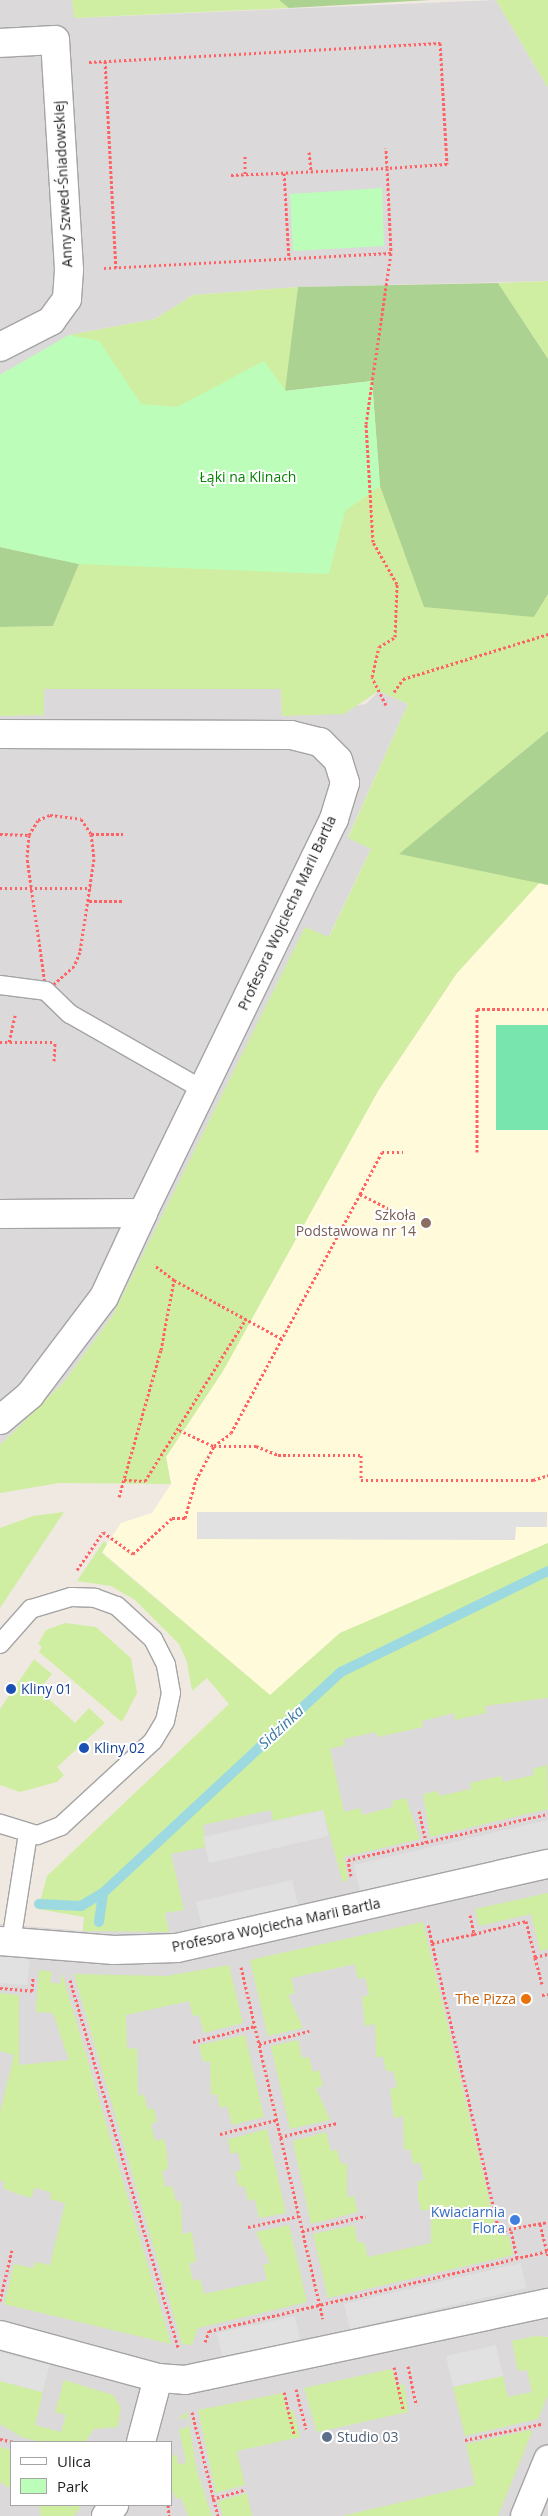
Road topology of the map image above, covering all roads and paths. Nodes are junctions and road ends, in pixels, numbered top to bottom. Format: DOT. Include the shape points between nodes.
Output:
graph roads {
  1 [pos="0,43"];
  2 [pos="105,61"];
  3 [pos="56,63"];
  4 [pos="386,148"];
  5 [pos="309,152"];
  6 [pos="245,156"];
  7 [pos="387,168"];
  8 [pos="311,172"];
  9 [pos="284,173"];
  10 [pos="231,174"];
  11 [pos="245,174"];
  12 [pos="392,253"];
  13 [pos="288,259"];
  14 [pos="116,268"];
  15 [pos="69,270"];
  16 [pos="0,347"];
  17 [pos="548,634"];
  18 [pos="394,692"];
  19 [pos="386,705"];
  20 [pos="0,734"];
  21 [pos="0,834"];
  22 [pos="29,834"];
  23 [pos="92,834"];
  24 [pos="123,834"];
  25 [pos="0,888"];
  26 [pos="30,888"];
  27 [pos="91,888"];
  28 [pos="89,901"];
  29 [pos="122,901"];
  30 [pos="0,985"];
  31 [pos="46,991"];
  32 [pos="548,1009"];
  33 [pos="0,1042"];
  34 [pos="55,1042"];
  35 [pos="203,1090"];
  36 [pos="403,1152"];
  37 [pos="477,1152"];
  38 [pos="360,1194"];
  39 [pos="392,1210"];
  40 [pos="0,1214"];
  41 [pos="143,1214"];
  42 [pos="127,1246"];
  43 [pos="174,1280"];
  44 [pos="246,1319"];
  45 [pos="282,1339"];
  46 [pos="0,1420"];
  47 [pos="179,1430"];
  48 [pos="214,1446"];
  49 [pos="548,1475"];
  50 [pos="123,1480"];
  51 [pos="119,1497"];
  52 [pos="71,1579"];
  53 [pos="0,1644"];
  54 [pos="419,1812"];
  55 [pos="548,1814"];
  56 [pos="0,1824"];
  57 [pos="28,1834"];
  58 [pos="426,1842"];
  59 [pos="548,1864"];
  60 [pos="353,1884"];
  61 [pos="468,1905"];
  62 [pos="426,1915"];
  63 [pos="474,1934"];
  64 [pos="233,1936"];
  65 [pos="6,1941"];
  66 [pos="432,1944"];
  67 [pos="69,1947"];
  68 [pos="548,1954"];
  69 [pos="535,1957"];
  70 [pos="542,1984"];
  71 [pos="548,1994"];
  72 [pos="542,1995"];
  73 [pos="255,2026"];
  74 [pos="309,2030"];
  75 [pos="193,2042"];
  76 [pos="259,2044"];
  77 [pos="276,2120"];
  78 [pos="338,2123"];
  79 [pos="220,2134"];
  80 [pos="280,2137"];
  81 [pos="298,2216"];
  82 [pos="365,2216"];
  83 [pos="548,2222"];
  84 [pos="515,2223"];
  85 [pos="540,2224"];
  86 [pos="248,2227"];
  87 [pos="516,2229"];
  88 [pos="302,2231"];
  89 [pos="511,2231"];
  90 [pos="12,2250"];
  91 [pos="548,2253"];
  92 [pos="517,2258"];
  93 [pos="0,2301"];
  94 [pos="320,2304"];
  95 [pos="548,2304"];
  96 [pos="324,2327"];
  97 [pos="0,2335"];
  98 [pos="186,2350"];
  99 [pos="201,2351"];
  100 [pos="406,2359"];
  101 [pos="392,2362"];
  102 [pos="158,2378"];
  103 [pos="295,2384"];
  104 [pos="283,2386"];
  105 [pos="416,2405"];
  106 [pos="190,2407"];
  107 [pos="403,2408"];
  108 [pos="541,2424"];
  109 [pos="306,2429"];
  110 [pos="294,2434"];
  111 [pos="465,2440"];
  112 [pos="141,2441"];
  113 [pos="548,2460"];
  114 [pos="246,2489"];
  115 [pos="212,2498"];
  116 [pos="169,2515"];
  117 [pos="164,2516"];
  118 [pos="218,2516"];
  119 [pos="525,2516"];
  1 -- 3 [label="street, Anny Szwed-Śniadowskiej" via="55,40"];
  2 -- 3 [label="path"];
  2 -- 7 [label="path" via="440,43 447,164"];
  2 -- 14 [label="path"];
  3 -- 15 [label="street, Anny Szwed-Śniadowskiej"];
  4 -- 7 [label="path"];
  5 -- 8 [label="path"];
  6 -- 11 [label="path"];
  7 -- 8 [label="path"];
  7 -- 12 [label="path"];
  8 -- 9 [label="path"];
  9 -- 11 [label="path"];
  9 -- 13 [label="path"];
  10 -- 11 [label="path"];
  12 -- 13 [label="path"];
  12 -- 19 [label="path" via="366,424 374,542 398,584 395,637 379,647 372,677"];
  13 -- 14 [label="path"];
  14 -- 15 [label="path"];
  15 -- 16 [label="street, Anny Szwed-Śniadowskiej" via="66,299 50,322"];
  17 -- 18 [label="path" via="403,679"];
  20 -- 35 [label="street, Profesora Wojciecha Marii Bartla" via="291,735 320,742 338,760 344,783 334,818"];
  21 -- 22 [label="path"];
  22 -- 23 [label="path" via="38,820 57,815 82,819"];
  22 -- 26 [label="path"];
  23 -- 24 [label="path"];
  23 -- 27 [label="path"];
  25 -- 26 [label="path"];
  26 -- 27 [label="path"];
  26 -- 31 [label="path"];
  27 -- 28 [label="path"];
  28 -- 29 [label="path"];
  28 -- 31 [label="path" via="74,966"];
  30 -- 31 [label="lane"];
  31 -- 35 [label="lane" via="70,1014"];
  32 -- 37 [label="path" via="477,1009"];
  33 -- 34 [label="path"];
  35 -- 41 [label="street, Profesora Wojciecha Marii Bartla"];
  36 -- 38 [label="path" via="382,1152"];
  38 -- 39 [label="path"];
  38 -- 45 [label="path"];
  40 -- 41 [label="street"];
  41 -- 42 [label="street, Profesora Wojciecha Marii Bartla"];
  42 -- 43 [label="path"];
  42 -- 46 [label="street, Profesora Wojciecha Marii Bartla" via="104,1297 30,1395"];
  43 -- 44 [label="path"];
  43 -- 50 [label="path" via="161,1350"];
  44 -- 45 [label="path"];
  44 -- 47 [label="path"];
  45 -- 48 [label="path" via="232,1433"];
  47 -- 48 [label="path"];
  47 -- 50 [label="path" via="145,1480"];
  48 -- 49 [label="path" via="256,1446 278,1454 361,1455 361,1480 533,1480"];
  48 -- 52 [label="path" via="196,1480 185,1518 172,1518 133,1554 102,1532"];
  50 -- 51 [label="path"];
  53 -- 57 [label="lane" via="32,1609 64,1598 94,1598 117,1606 153,1639 166,1665 171,1693 165,1721 153,1741 61,1826 50,1833"];
  54 -- 58 [label="path"];
  55 -- 58 [label="path"];
  56 -- 57 [label="lane"];
  57 -- 65 [label="lane"];
  58 -- 60 [label="path" via="348,1860"];
  59 -- 64 [label="street, Profesora Wojciecha Marii Bartla"];
  61 -- 63 [label="path"];
  62 -- 66 [label="path"];
  63 -- 66 [label="path"];
  63 -- 69 [label="path" via="526,1922"];
  64 -- 67 [label="street, Profesora Wojciecha Marii Bartla" via="160,1949"];
  64 -- 73 [label="path"];
  65 -- 67 [label="street, Profesora Wojciecha Marii Bartla"];
  66 -- 89 [label="path" via="499,2231"];
  67 -- 98 [label="path" via="67,1968 72,1988 178,2350"];
  68 -- 69 [label="path"];
  69 -- 70 [label="path"];
  71 -- 72 [label="path"];
  73 -- 75 [label="path"];
  73 -- 76 [label="path"];
  74 -- 76 [label="path"];
  76 -- 77 [label="path"];
  77 -- 79 [label="path"];
  77 -- 80 [label="path"];
  78 -- 80 [label="path"];
  80 -- 81 [label="path"];
  81 -- 86 [label="path"];
  81 -- 88 [label="path"];
  82 -- 88 [label="path"];
  83 -- 85 [label="path"];
  84 -- 87 [label="path"];
  85 -- 87 [label="path"];
  85 -- 91 [label="path"];
  87 -- 89 [label="path"];
  88 -- 94 [label="path"];
  89 -- 92 [label="path"];
  90 -- 93 [label="path"];
  91 -- 92 [label="path"];
  92 -- 94 [label="path"];
  94 -- 96 [label="path"];
  94 -- 99 [label="path" via="209,2331"];
  95 -- 102 [label="street" via="202,2378"];
  97 -- 102 [label="street"];
  100 -- 105 [label="path"];
  101 -- 107 [label="path"];
  102 -- 112 [label="street"];
  103 -- 109 [label="path"];
  104 -- 110 [label="path"];
  106 -- 115 [label="path"];
  108 -- 111 [label="path"];
  113 -- 119 [label="street"];
  114 -- 115 [label="path"];
  115 -- 118 [label="path"];
  116 -- 117 [label="path"];
}
